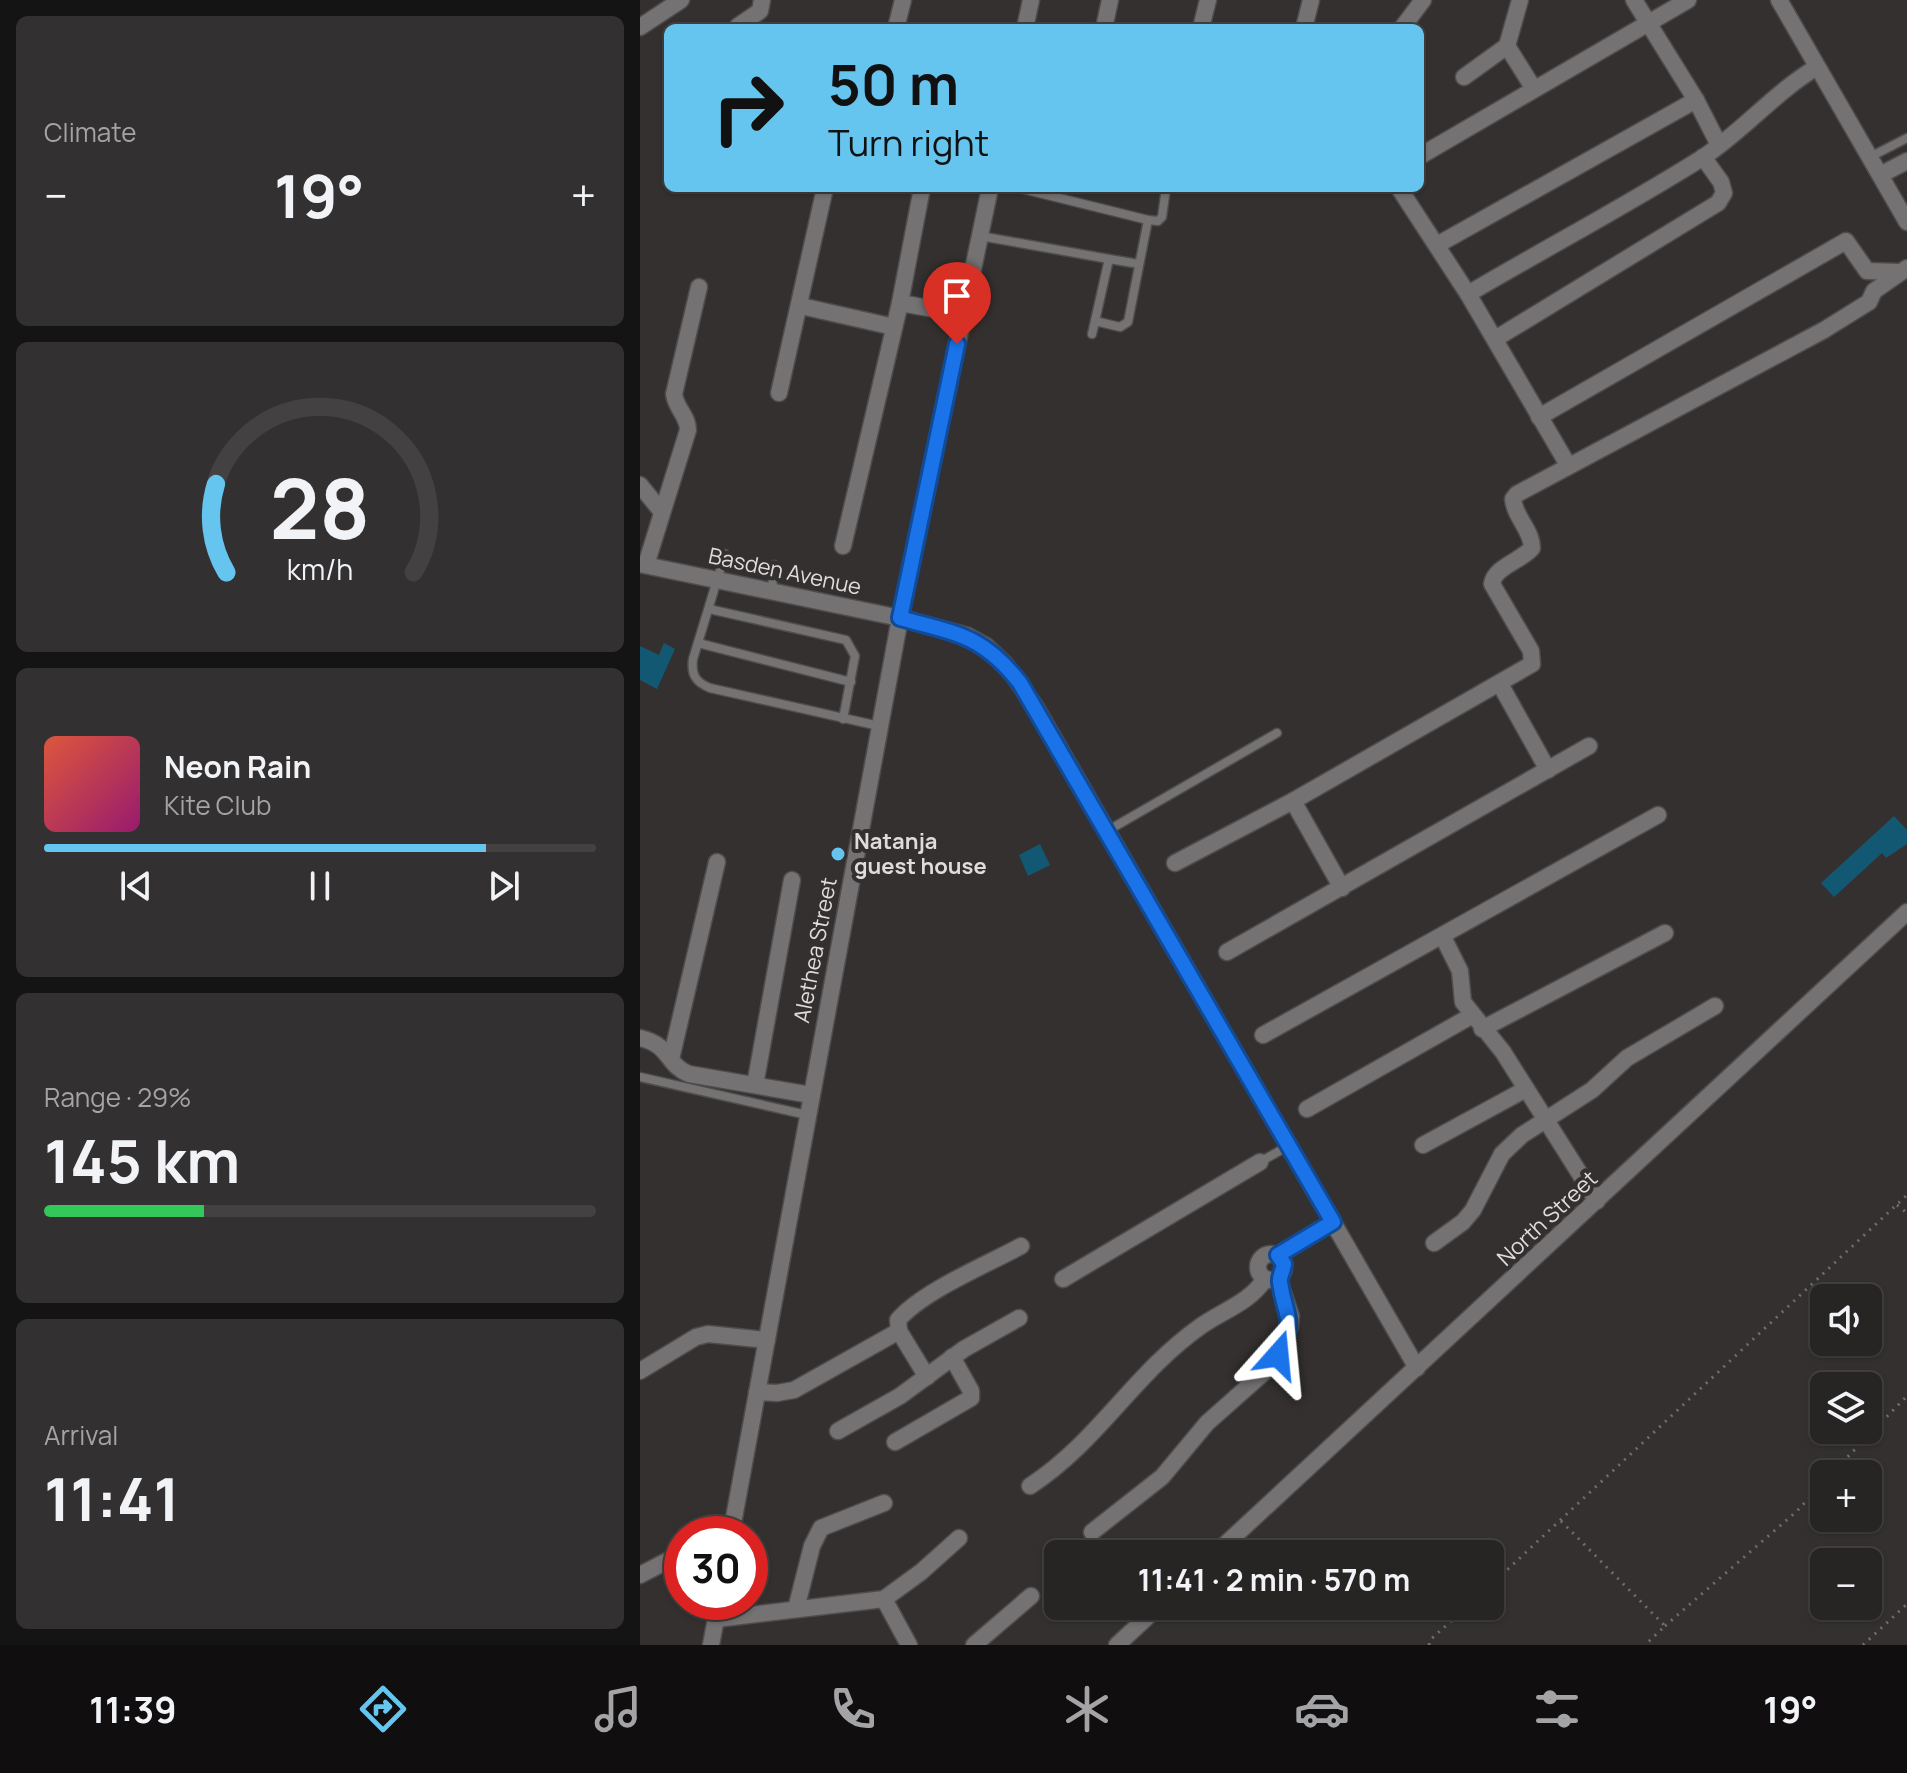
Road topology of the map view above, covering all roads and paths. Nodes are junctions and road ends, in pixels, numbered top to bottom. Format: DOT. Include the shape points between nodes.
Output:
graph roads {
  1 [pos="681,0"];
  2 [pos="762,0"];
  3 [pos="903,0"];
  4 [pos="1031,0"];
  5 [pos="1110,0"];
  6 [pos="1208,0"];
  7 [pos="1311,0"];
  8 [pos="1423,0"];
  9 [pos="1520,0"];
  10 [pos="1634,0"];
  11 [pos="1688,0"];
  12 [pos="1779,0"];
  13 [pos="741,24"];
  14 [pos="897,24"];
  15 [pos="1026,24"];
  16 [pos="1105,24"];
  17 [pos="1202,24"];
  18 [pos="1305,24"];
  19 [pos="1405,24"];
  20 [pos="1649,24"];
  21 [pos="640,27"];
  22 [pos="1507,46"];
  23 [pos="1817,67"];
  24 [pos="1464,77"];
  25 [pos="1534,89"];
  26 [pos="1696,100"];
  27 [pos="1907,138"];
  28 [pos="1719,145"];
  29 [pos="1424,154"];
  30 [pos="1703,157"];
  31 [pos="1870,157"];
  32 [pos="1907,161"];
  33 [pos="1880,175"];
  34 [pos="824,192"];
  35 [pos="921,192"];
  36 [pos="989,192"];
  37 [pos="1036,192"];
  38 [pos="1165,192"];
  39 [pos="1402,192"];
  40 [pos="1148,220"];
  41 [pos="1907,222"];
  42 [pos="980,236"];
  43 [pos="1437,245"];
  44 [pos="1109,259"];
  45 [pos="1139,264"];
  46 [pos="1903,270"];
  47 [pos="699,287"];
  48 [pos="1468,294"];
  49 [pos="900,303"];
  50 [pos="801,306"];
  51 [pos="963,314"];
  52 [pos="1095,321"];
  53 [pos="894,327"];
  54 [pos="1092,334"];
  55 [pos="1495,339"];
  56 [pos="779,393"];
  57 [pos="1539,417"];
  58 [pos="1568,465"];
  59 [pos="640,485"];
  60 [pos="662,512"];
  61 [pos="843,546"];
  62 [pos="725,554"];
  63 [pos="643,564"];
  64 [pos="774,565"];
  65 [pos="718,579"];
  66 [pos="772,591"];
  67 [pos="709,609"];
  68 [pos="900,618"];
  69 [pos="698,643"];
  70 [pos="851,682"];
  71 [pos="1500,684"];
  72 [pos="843,719"];
  73 [pos="879,726"];
  74 [pos="1277,733"];
  75 [pos="1589,746"];
  76 [pos="1548,770"];
  77 [pos="1293,801"];
  78 [pos="1658,815"];
  79 [pos="1107,831"];
  80 [pos="717,862"];
  81 [pos="1175,863"];
  82 [pos="792,880"];
  83 [pos="1342,888"];
  84 [pos="1907,912"];
  85 [pos="1665,933"];
  86 [pos="1443,937"];
  87 [pos="1227,952"];
  88 [pos="1715,1006"];
  89 [pos="1477,1022"];
  90 [pos="1263,1035"];
  91 [pos="640,1038"];
  92 [pos="671,1059"];
  93 [pos="640,1077"];
  94 [pos="755,1085"];
  95 [pos="1526,1089"];
  96 [pos="811,1095"];
  97 [pos="1307,1109"];
  98 [pos="807,1115"];
  99 [pos="1546,1120"];
  100 [pos="1289,1145"];
  101 [pos="1423,1145"];
  102 [pos="1260,1162"];
  103 [pos="1907,1195"];
  104 [pos="1597,1201"];
  105 [pos="1897,1205"];
  106 [pos="1907,1213"];
  107 [pos="1336,1227"];
  108 [pos="1434,1243"];
  109 [pos="1021,1246"];
  110 [pos="1276,1269"];
  111 [pos="1063,1279"];
  112 [pos="1019,1318"];
  113 [pos="899,1331"];
  114 [pos="767,1340"];
  115 [pos="952,1357"];
  116 [pos="1417,1368"];
  117 [pos="640,1371"];
  118 [pos="927,1377"];
  119 [pos="757,1392"];
  120 [pos="1907,1396"];
  121 [pos="838,1431"];
  122 [pos="895,1442"];
  123 [pos="1845,1460"];
  124 [pos="1030,1486"];
  125 [pos="1810,1497"];
  126 [pos="884,1503"];
  127 [pos="734,1516"];
  128 [pos="1561,1521"];
  129 [pos="1092,1532"];
  130 [pos="959,1538"];
  131 [pos="1230,1540"];
  132 [pos="664,1563"];
  133 [pos="1504,1573"];
  134 [pos="640,1575"];
  135 [pos="1031,1596"];
  136 [pos="884,1599"];
  137 [pos="1907,1604"];
  138 [pos="796,1609"];
  139 [pos="768,1612"];
  140 [pos="716,1620"];
  141 [pos="1144,1620"];
  142 [pos="1452,1620"];
  143 [pos="1665,1626"];
  144 [pos="711,1645"];
  145 [pos="909,1645"];
  146 [pos="974,1645"];
  147 [pos="1117,1645"];
  148 [pos="1429,1645"];
  149 [pos="1645,1645"];
  150 [pos="1863,1645"];
  1 -- 21 [label="street"];
  2 -- 13 [label="street" via="760,11"];
  3 -- 14 [label="street"];
  4 -- 15 [label="street"];
  5 -- 16 [label="street"];
  6 -- 17 [label="street"];
  7 -- 18 [label="street"];
  8 -- 19 [label="street"];
  9 -- 22 [label="street"];
  10 -- 20 [label="street"];
  11 -- 20 [label="street"];
  12 -- 23 [label="street"];
  20 -- 25 [label="street"];
  20 -- 26 [label="street"];
  22 -- 24 [label="street"];
  22 -- 25 [label="street"];
  23 -- 28 [label="street"];
  23 -- 31 [label="street"];
  25 -- 29 [label="street"];
  26 -- 28 [label="street"];
  26 -- 43 [label="street"];
  27 -- 31 [label="lane"];
  28 -- 30 [label="street"];
  30 -- 48 [label="street"];
  30 -- 55 [label="street" via="1721,182 1724,193 1718,203"];
  31 -- 33 [label="street"];
  32 -- 33 [label="street"];
  33 -- 41 [label="street"];
  34 -- 50 [label="street"];
  35 -- 49 [label="street"];
  36 -- 42 [label="street, Alethea Street"];
  37 -- 40 [label="lane"];
  38 -- 40 [label="lane" via="1162,217"];
  39 -- 43 [label="street"];
  40 -- 45 [label="lane"];
  42 -- 44 [label="lane"];
  42 -- 51 [label="street, Alethea Street"];
  43 -- 48 [label="street"];
  44 -- 45 [label="lane"];
  44 -- 52 [label="lane"];
  45 -- 52 [label="lane" via="1128,322 1120,327"];
  46 -- 57 [label="street" via="1867,271 1846,241"];
  46 -- 58 [label="street" via="1874,291 1869,302 1824,330"];
  47 -- 60 [label="street" via="674,394 688,430"];
  48 -- 55 [label="street"];
  49 -- 51 [label="street"];
  49 -- 53 [label="street"];
  50 -- 53 [label="street"];
  50 -- 56 [label="street"];
  51 -- 68 [label="street, Alethea Street"];
  52 -- 54 [label="lane"];
  53 -- 61 [label="street"];
  55 -- 57 [label="street"];
  57 -- 58 [label="street"];
  58 -- 71 [label="street" via="1513,499 1532,548 1498,571 1492,584 1533,658 1532,664"];
  59 -- 60 [label="street"];
  60 -- 63 [label="street"];
  62 -- 65 [label="lane"];
  63 -- 65 [label="street, Basden Avenue"];
  64 -- 66 [label="lane"];
  65 -- 66 [label="street, Basden Avenue"];
  65 -- 67 [label="lane"];
  66 -- 68 [label="street, Basden Avenue"];
  67 -- 69 [label="lane"];
  67 -- 70 [label="lane" via="846,640 855,656"];
  68 -- 73 [label="street, Alethea Street"];
  68 -- 79 [label="street, Basden Avenue" via="968,636 1005,664"];
  69 -- 70 [label="lane"];
  69 -- 72 [label="lane" via="692,670 702,685"];
  70 -- 72 [label="lane"];
  71 -- 76 [label="street"];
  71 -- 77 [label="street"];
  72 -- 73 [label="lane"];
  73 -- 96 [label="street, Alethea Street"];
  74 -- 79 [label="lane"];
  75 -- 76 [label="street"];
  76 -- 83 [label="street"];
  77 -- 81 [label="street"];
  77 -- 83 [label="street"];
  78 -- 86 [label="street"];
  79 -- 100 [label="street, Basden Avenue"];
  80 -- 92 [label="street"];
  82 -- 94 [label="street"];
  83 -- 87 [label="street"];
  84 -- 104 [label="street, North Street"];
  85 -- 89 [label="street"];
  86 -- 89 [label="street" via="1460,971 1463,1002"];
  86 -- 90 [label="street"];
  88 -- 99 [label="street" via="1627,1058 1592,1090"];
  89 -- 95 [label="street"];
  89 -- 97 [label="street"];
  91 -- 92 [label="street" via="654,1041"];
  92 -- 94 [label="street" via="689,1074"];
  93 -- 98 [label="lane"];
  94 -- 96 [label="street"];
  95 -- 99 [label="street"];
  95 -- 101 [label="street"];
  96 -- 98 [label="street, Alethea Street"];
  98 -- 114 [label="street, Alethea Street"];
  99 -- 104 [label="street"];
  99 -- 108 [label="street" via="1502,1154 1473,1210"];
  100 -- 102 [label="lane"];
  100 -- 107 [label="street, Basden Avenue"];
  102 -- 111 [label="street"];
  103 -- 105 [label="path"];
  104 -- 116 [label="street, North Street"];
  105 -- 106 [label="path"];
  105 -- 128 [label="path"];
  107 -- 110 [label="street"];
  107 -- 116 [label="street, Basden Avenue"];
  109 -- 113 [label="street" via="910,1308 898,1320"];
  110 -- 124 [label="street" via="1245,1301 1169,1349 1080,1448"];
  110 -- 129 [label="street" via="1291,1316 1269,1368 1207,1423 1162,1477"];
  112 -- 115 [label="street"];
  113 -- 118 [label="street"];
  113 -- 119 [label="street" via="794,1390"];
  114 -- 117 [label="street" via="708,1334"];
  114 -- 119 [label="street, Alethea Street"];
  115 -- 118 [label="street"];
  115 -- 122 [label="street" via="971,1398"];
  116 -- 131 [label="street, North Street"];
  118 -- 121 [label="street"];
  119 -- 127 [label="street, Alethea Street"];
  120 -- 123 [label="path"];
  125 -- 143 [label="path"];
  126 -- 138 [label="street" via="821,1528"];
  128 -- 133 [label="path"];
  128 -- 143 [label="path"];
  130 -- 136 [label="street"];
  132 -- 134 [label="street"];
  135 -- 146 [label="street"];
  136 -- 138 [label="street"];
  136 -- 145 [label="street"];
  137 -- 150 [label="path"];
  138 -- 139 [label="street"];
  140 -- 144 [label="street"];
  141 -- 147 [label="street"];
  142 -- 148 [label="path"];
  143 -- 149 [label="path"];
}
